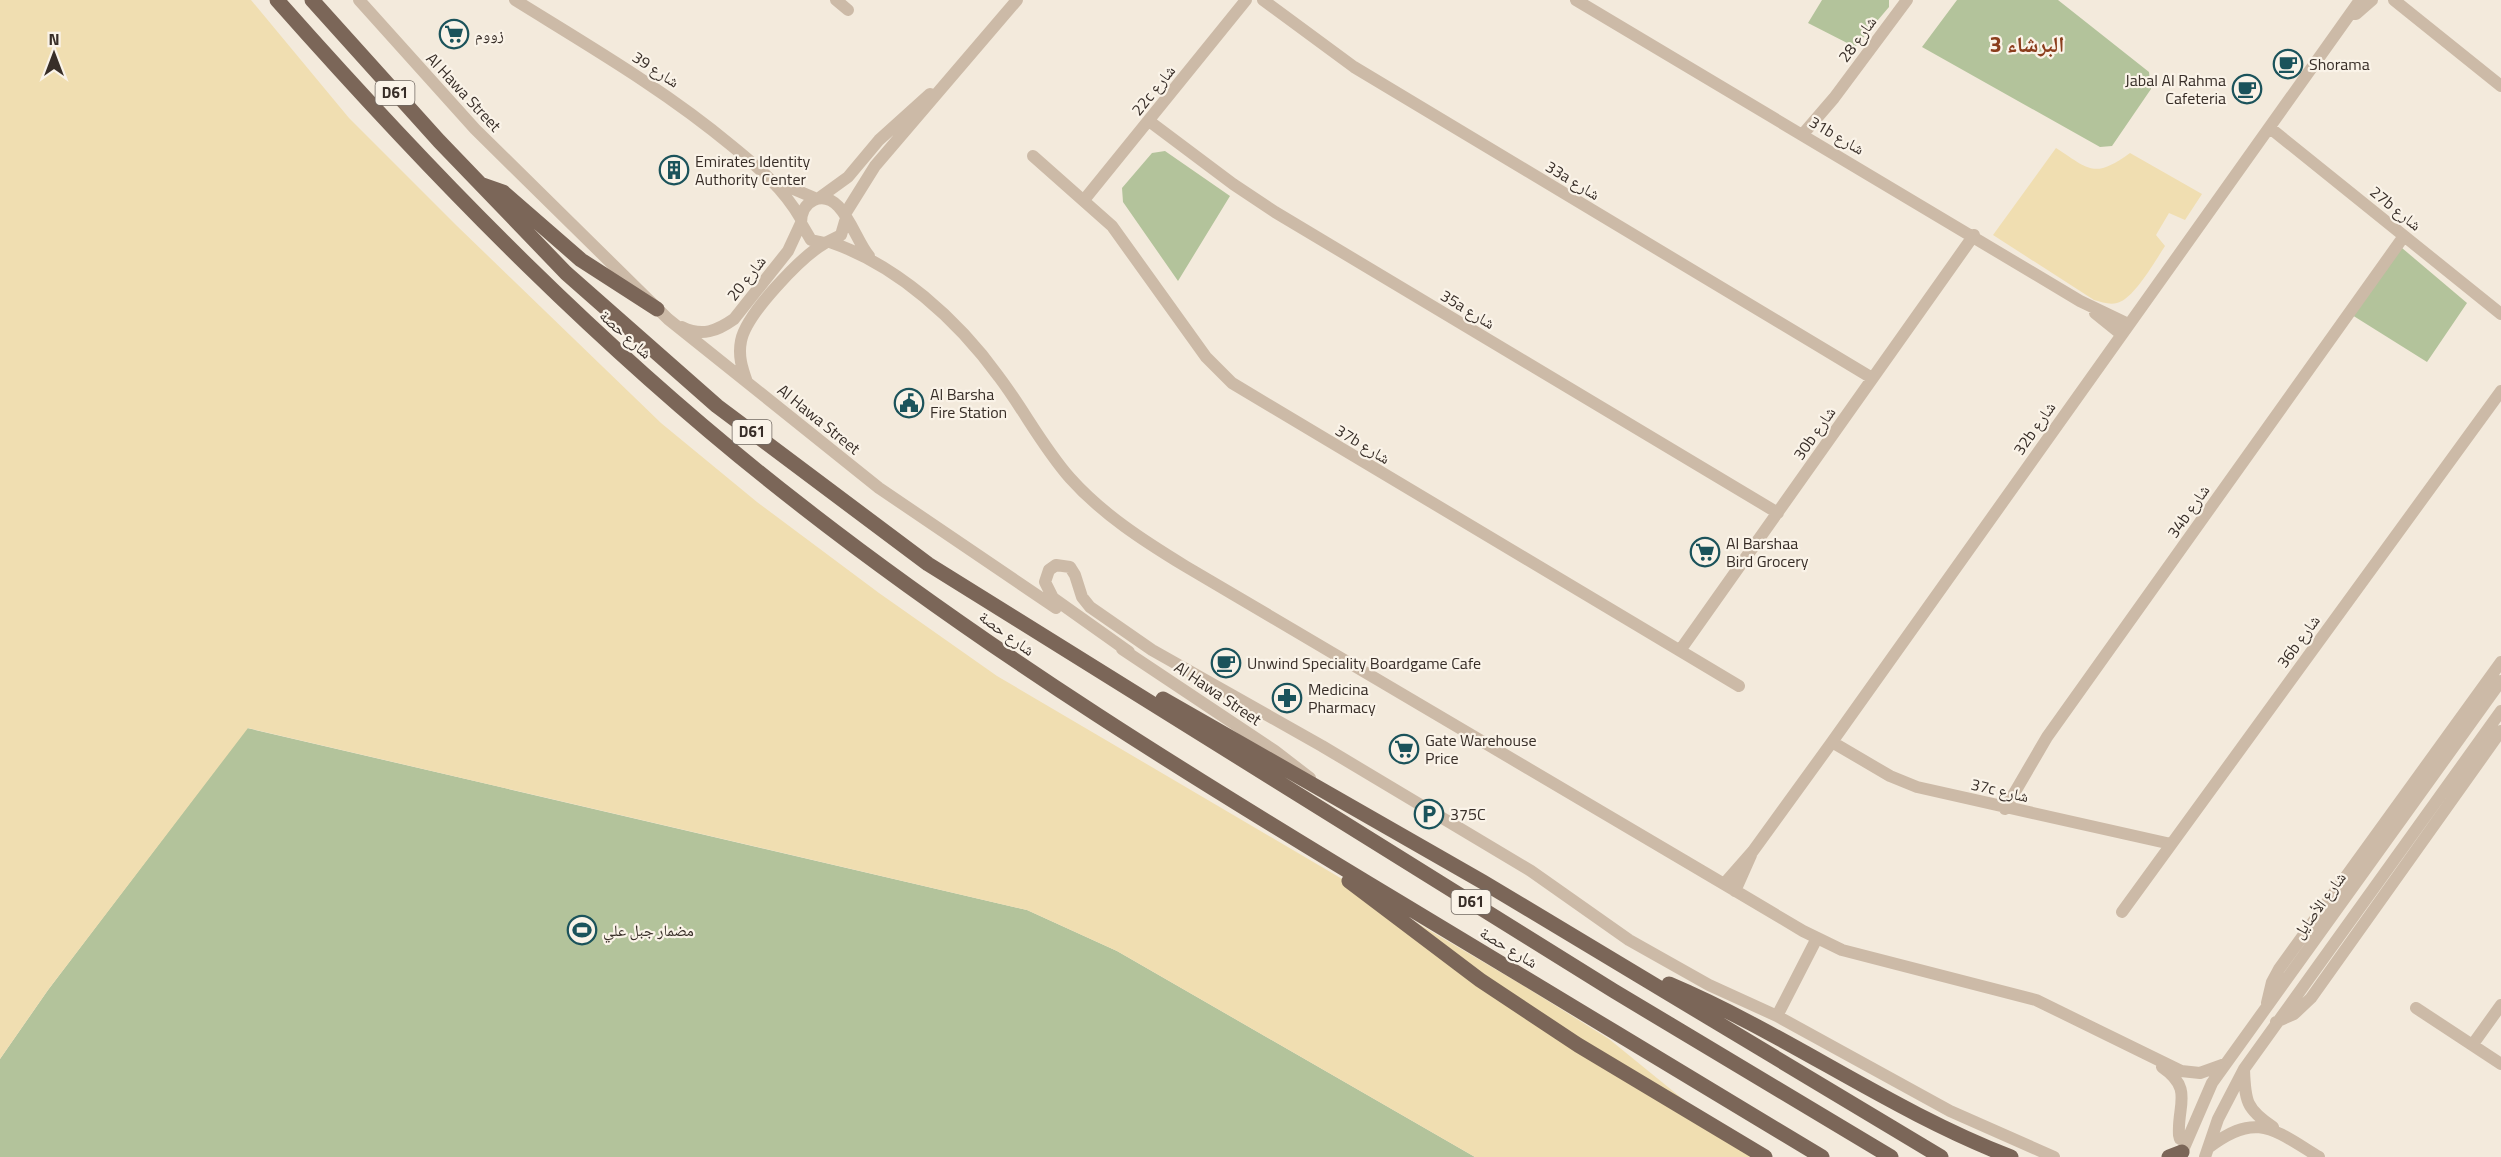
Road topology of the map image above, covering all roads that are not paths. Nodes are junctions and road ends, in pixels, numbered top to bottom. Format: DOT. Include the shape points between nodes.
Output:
graph roads {
  1 [pos="277,0"];
  2 [pos="312,0"];
  3 [pos="359,0"];
  4 [pos="515,0"];
  5 [pos="836,0"];
  6 [pos="1017,0"];
  7 [pos="1246,0"];
  8 [pos="1263,0"];
  9 [pos="1576,0"];
  10 [pos="1907,0"];
  11 [pos="2360,0"];
  12 [pos="2372,0"];
  13 [pos="2394,0"];
  14 [pos="848,10"];
  15 [pos="2343,25"];
  16 [pos="951,75"];
  17 [pos="2501,86"];
  18 [pos="1149,121"];
  19 [pos="2270,128"];
  20 [pos="1808,137"];
  21 [pos="1033,156"];
  22 [pos="771,178"];
  23 [pos="481,184"];
  24 [pos="818,199"];
  25 [pos="1084,200"];
  26 [pos="845,216"];
  27 [pos="801,221"];
  28 [pos="1974,235"];
  29 [pos="2404,236"];
  30 [pos="828,243"];
  31 [pos="871,260"];
  32 [pos="663,314"];
  33 [pos="2501,314"];
  34 [pos="2125,329"];
  35 [pos="1872,378"];
  36 [pos="747,382"];
  37 [pos="2501,391"];
  38 [pos="1778,513"];
  39 [pos="1054,642"];
  40 [pos="1681,649"];
  41 [pos="1129,652"];
  42 [pos="2501,662"];
  43 [pos="2501,681"];
  44 [pos="1739,686"];
  45 [pos="2501,711"];
  46 [pos="2501,730"];
  47 [pos="1832,742"];
  48 [pos="2501,752"];
  49 [pos="2484,754"];
  50 [pos="2464,762"];
  51 [pos="1319,790"];
  52 [pos="2005,809"];
  53 [pos="2171,844"];
  54 [pos="1305,845"];
  55 [pos="1729,888"];
  56 [pos="2122,912"];
  57 [pos="1816,938"];
  58 [pos="1621,965"];
  59 [pos="2501,1005"];
  60 [pos="2267,1007"];
  61 [pos="2416,1008"];
  62 [pos="1777,1016"];
  63 [pos="2275,1022"];
  64 [pos="2473,1044"];
  65 [pos="2136,1050"];
  66 [pos="2224,1064"];
  67 [pos="2501,1064"];
  68 [pos="2244,1069"];
  69 [pos="2280,1134"];
  70 [pos="2180,1152"];
  71 [pos="2206,1153"];
  72 [pos="1765,1157"];
  73 [pos="1822,1157"];
  74 [pos="1891,1157"];
  75 [pos="1941,1157"];
  76 [pos="2011,1157"];
  77 [pos="2054,1157"];
  78 [pos="2319,1157"];
  1 -- 54 [label="main road, شارع حصة / D61" via="416,153 509,248 638,370 757,470 991,645"];
  2 -- 23 [label="main road, شارع حصة / D61"];
  3 -- 32 [label="street, Al Hawa Street" via="475,129"];
  4 -- 22 [label="street, شارع 39" via="654,87"];
  5 -- 14 [label="street"];
  6 -- 16 [label="street"];
  7 -- 18 [label="street, 22c شارع"];
  8 -- 35 [label="street, 33a شارع" via="1354,67"];
  9 -- 20 [label="street, 31b شارع"];
  10 -- 20 [label="street, شارع 28"];
  11 -- 15 [label="street, 32b شارع"];
  12 -- 15 [label="street, 32b شارع"];
  13 -- 17 [label="street"];
  15 -- 19 [label="street, 32b شارع"];
  16 -- 24 [label="street" via="879,140 848,177"];
  16 -- 26 [label="street" via="870,173"];
  18 -- 25 [label="street, 22c شارع"];
  18 -- 38 [label="street, 35a شارع" via="1275,212"];
  19 -- 29 [label="street, 27b شارع"];
  19 -- 34 [label="street, 32b شارع"];
  20 -- 28 [label="street, 31b شارع"];
  21 -- 25 [label="street, 37b شارع"];
  22 -- 24 [label="street, شارع 39"];
  22 -- 27 [label="street, شارع 39"];
  23 -- 32 [label="main road" via="503,192 580,260"];
  23 -- 39 [label="main road, شارع حصة / D61" via="566,273 717,406 928,564"];
  24 -- 26 [label="street" via="832,200"];
  24 -- 27 [label="street" via="806,206"];
  25 -- 40 [label="street, 37b شارع" via="1124,240 1206,357 1232,384"];
  26 -- 30 [label="street" via="844,230"];
  26 -- 31 [label="street"];
  27 -- 30 [label="street" via="811,240"];
  27 -- 32 [label="street, شارع 20" via="788,251 734,320 704,333 693,332"];
  28 -- 34 [label="street, 31b شارع"];
  28 -- 35 [label="street, 30b شارع"];
  29 -- 33 [label="street, 27b شارع"];
  29 -- 52 [label="street, 34b شارع" via="2047,737"];
  30 -- 31 [label="street"];
  30 -- 36 [label="street, شارع 20" via="799,262 746,326 740,355"];
  31 -- 55 [label="street" via="931,304 972,343 1000,377 1059,465 1120,523 1185,566"];
  32 -- 36 [label="street, Al Hawa Street"];
  34 -- 47 [label="street, 32b شارع"];
  35 -- 38 [label="street, 30b شارع"];
  36 -- 41 [label="street, Al Hawa Street" via="879,488 1105,641"];
  37 -- 53 [label="street, 36b شارع"];
  38 -- 40 [label="street, 30b شارع"];
  39 -- 51 [label="main road, شارع حصة / D61" via="1108,667"];
  39 -- 74 [label="main road, شارع حصة / D61" via="1614,991"];
  40 -- 44 [label="street, 37b شارع"];
  41 -- 51 [label="street, Al Hawa Street" via="1290,762"];
  41 -- 62 [label="street" via="1053,598 1045,582 1049,570 1056,565 1070,567 1090,607 1174,664 1322,746 1531,871 1655,956"];
  42 -- 60 [label="street" via="2279,969"];
  43 -- 60 [label="street, شارع الأصايل"];
  45 -- 50 [label="street, شارع الأصايل"];
  46 -- 49 [label="street"];
  47 -- 52 [label="street, 37c شارع" via="1903,782"];
  47 -- 55 [label="street, 32b شارع"];
  48 -- 49 [label="street"];
  49 -- 50 [label="street"];
  49 -- 63 [label="street" via="2311,998 2294,1014"];
  50 -- 63 [label="street, شارع الأصايل"];
  51 -- 58 [label="main road, شارع حصة / D61"];
  52 -- 53 [label="street, 37c شارع"];
  53 -- 56 [label="street, 36b شارع"];
  54 -- 72 [label="main road" via="1480,980 1578,1045"];
  54 -- 73 [label="main road, شارع حصة / D61"];
  55 -- 57 [label="street"];
  57 -- 62 [label="street"];
  57 -- 65 [label="street" via="1869,959 2036,1000"];
  58 -- 75 [label="main road, D61"];
  58 -- 76 [label="main road" via="1728,1012 1913,1113"];
  59 -- 64 [label="street"];
  60 -- 66 [label="street, شارع الأصايل"];
  61 -- 64 [label="street"];
  62 -- 77 [label="street" via="1950,1111"];
  63 -- 68 [label="street, شارع الأصايل"];
  64 -- 67 [label="street"];
  65 -- 66 [label="street" via="2187,1072 2206,1071"];
  65 -- 70 [label="street" via="2170,1072 2178,1082 2183,1100"];
  66 -- 70 [label="street, شارع الأصايل" via="2203,1099"];
  68 -- 69 [label="street" via="2249,1106"];
  68 -- 71 [label="street, شارع الأصايل"];
  69 -- 71 [label="street" via="2244,1126 2227,1133"];
  69 -- 78 [label="street"];
}
